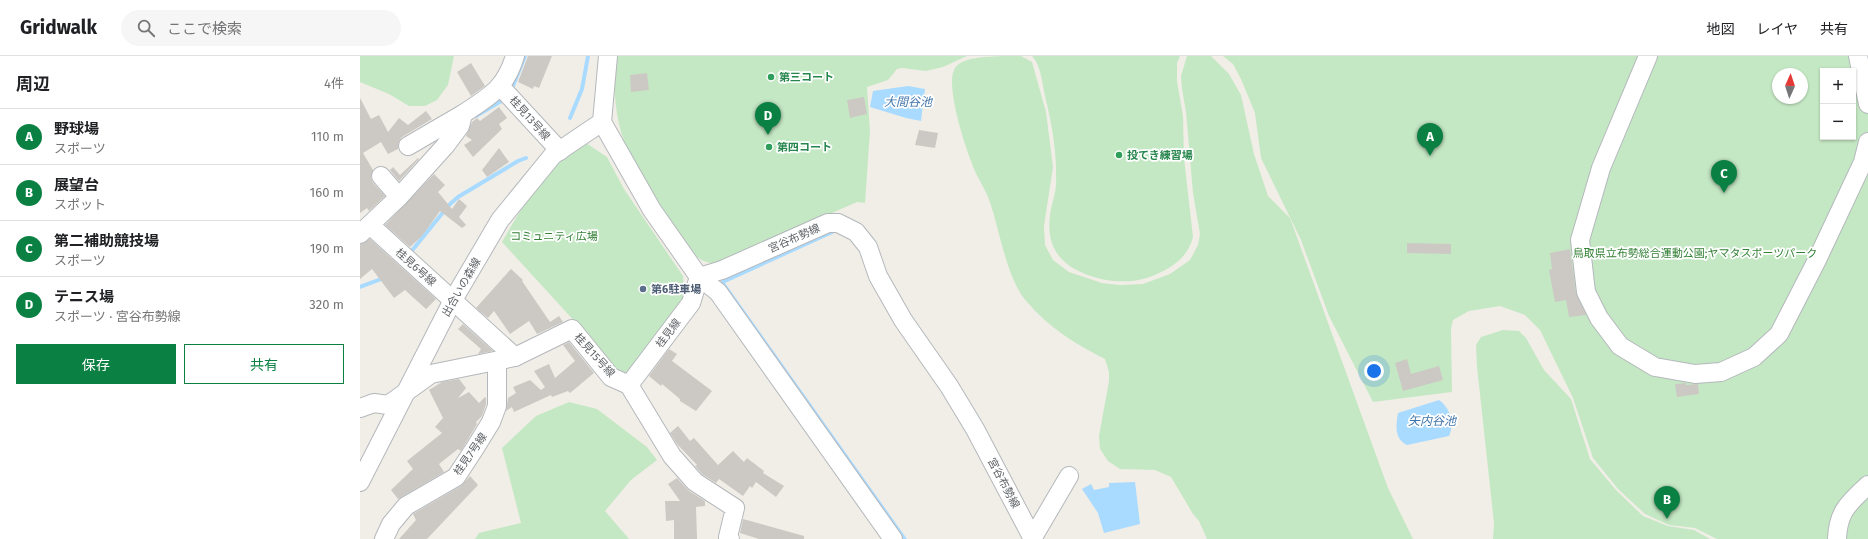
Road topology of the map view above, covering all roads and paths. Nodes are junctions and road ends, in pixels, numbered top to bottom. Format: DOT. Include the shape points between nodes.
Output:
graph roads {
  1 [pos="516,56"];
  2 [pos="608,56"];
  3 [pos="1648,56"];
  4 [pos="1858,56"];
  5 [pos="500,86"];
  6 [pos="1868,104"];
  7 [pos="463,114"];
  8 [pos="602,122"];
  9 [pos="1868,142"];
  10 [pos="408,146"];
  11 [pos="560,151"];
  12 [pos="381,176"];
  13 [pos="399,197"];
  14 [pos="365,230"];
  15 [pos="699,277"];
  16 [pos="453,300"];
  17 [pos="515,357"];
  18 [pos="497,361"];
  19 [pos="629,385"];
  20 [pos="404,393"];
  21 [pos="360,408"];
  22 [pos="1070,476"];
  23 [pos="360,482"];
  24 [pos="1868,485"];
  25 [pos="729,538"];
  26 [pos="384,539"];
  27 [pos="893,539"];
  28 [pos="1033,539"];
  29 [pos="1837,539"];
  1 -- 5 [label="street" via="510,72"];
  2 -- 8 [label="street"];
  3 -- 9 [label="street" via="1601,168 1580,240 1586,292 1598,318 1620,346 1655,367 1695,374 1721,372 1754,357 1779,334 1863,162"];
  4 -- 6 [label="street"];
  5 -- 7 [label="street" via="496,92"];
  5 -- 11 [label="street, 桂見13号線"];
  7 -- 10 [label="street"];
  7 -- 13 [label="street" via="460,126 445,146"];
  8 -- 11 [label="street, 出合いの森線"];
  8 -- 15 [label="street" via="652,210"];
  11 -- 16 [label="street, 出合いの森線" via="553,155 500,220"];
  12 -- 13 [label="street"];
  13 -- 14 [label="street"];
  14 -- 16 [label="street, 桂見6号線"];
  15 -- 19 [label="street, 桂見線" via="691,302"];
  15 -- 27 [label="street" via="718,292"];
  15 -- 28 [label="street, 宮谷布勢線" via="722,270 828,224 838,223 856,232 868,247 878,276 903,320 949,386 975,429"];
  16 -- 17 [label="street, 桂見6号線"];
  16 -- 20 [label="street, 出合いの森線"];
  17 -- 18 [label="street, 桂見15号線"];
  17 -- 19 [label="street, 桂見15号線" via="572,329 611,377"];
  18 -- 20 [label="street, 桂見15号線" via="431,374"];
  18 -- 26 [label="street, 桂見7号線" via="497,406 476,448 456,477 406,506 391,524"];
  19 -- 25 [label="street" via="672,456 695,482 735,508"];
  20 -- 21 [label="street, 桂見15号線" via="388,405 374,403"];
  20 -- 23 [label="street, 出合いの森線"];
  22 -- 28 [label="street" via="1040,522"];
  24 -- 29 [label="street" via="1841,513"];
}
